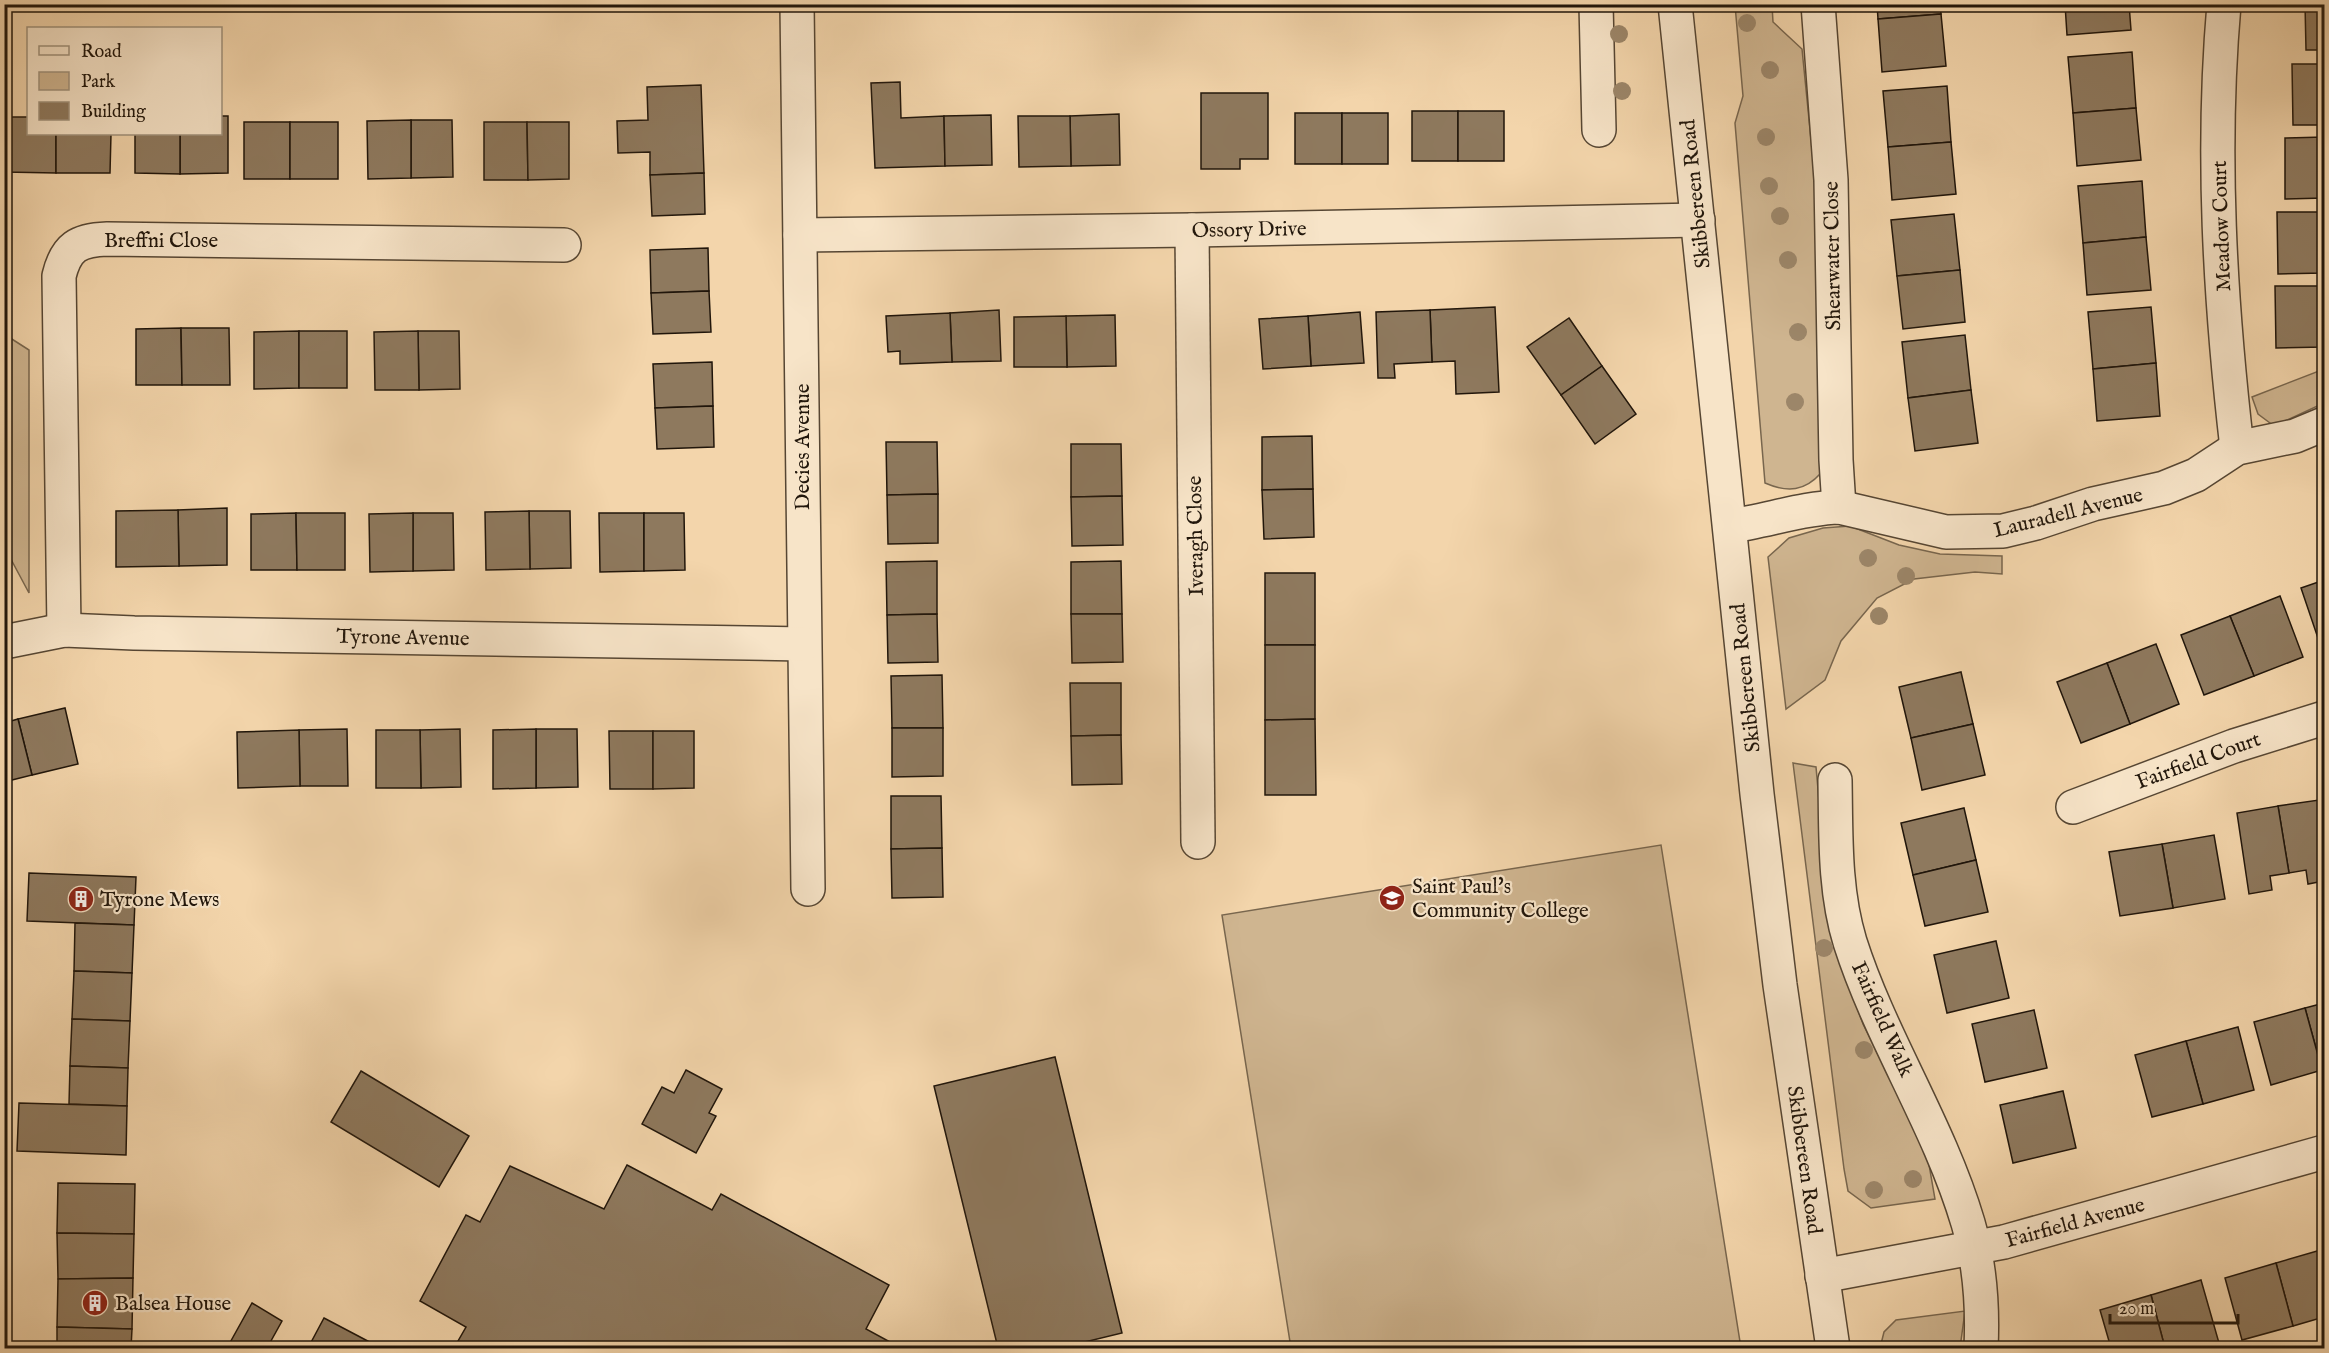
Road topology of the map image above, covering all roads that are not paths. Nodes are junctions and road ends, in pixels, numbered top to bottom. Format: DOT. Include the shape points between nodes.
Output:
graph roads {
  1 [pos="797,4"];
  2 [pos="1596,4"];
  3 [pos="1675,4"];
  4 [pos="1818,4"];
  5 [pos="2224,4"];
  6 [pos="1599,130"];
  7 [pos="1698,220"];
  8 [pos="1192,230"];
  9 [pos="800,235"];
  10 [pos="564,245"];
  11 [pos="2325,424"];
  12 [pos="2237,448"];
  13 [pos="1839,507"];
  14 [pos="1730,526"];
  15 [pos="64,630"];
  16 [pos="4,642"];
  17 [pos="804,644"];
  18 [pos="2325,718"];
  19 [pos="1835,780"];
  20 [pos="2073,807"];
  21 [pos="1198,842"];
  22 [pos="808,889"];
  23 [pos="2325,1152"];
  24 [pos="1973,1248"];
  25 [pos="1822,1276"];
  26 [pos="1833,1348"];
  27 [pos="1981,1348"];
  1 -- 9 [label="street, Decies Avenue"];
  2 -- 6 [label="street"];
  3 -- 7 [label="street, Skibbereen Road"];
  4 -- 13 [label="street, Shearwater Close" via="1831,180"];
  5 -- 12 [label="street, Meadow Court" via="2218,73 2219,218"];
  7 -- 8 [label="street, Ossory Drive"];
  7 -- 14 [label="street, Skibbereen Road"];
  8 -- 9 [label="street, Ossory Drive"];
  8 -- 21 [label="street, Iveragh Close"];
  9 -- 17 [label="street, Decies Avenue"];
  10 -- 15 [label="street, Breffni Close" via="107,239 73,247 62,262 59,276"];
  11 -- 12 [label="street, Lauradell Avenue" via="2295,436"];
  12 -- 13 [label="street, Lauradell Avenue" via="2196,475 2164,488 2003,531 1946,532"];
  13 -- 14 [label="street, Lauradell Avenue"];
  14 -- 25 [label="street, Skibbereen Road" via="1779,985"];
  15 -- 16 [label="street, Tyrone Avenue"];
  15 -- 17 [label="street, Tyrone Avenue"];
  17 -- 22 [label="street, Decies Avenue"];
  18 -- 20 [label="street, Fairfield Court" via="2234,746"];
  19 -- 24 [label="street, Fairfield Walk" via="1837,864 1850,940 1869,992 1945,1160"];
  23 -- 24 [label="street, Fairfield Avenue"];
  24 -- 25 [label="street, Fairfield Avenue"];
  24 -- 27 [label="street, Fairfield Walk" via="1982,1297"];
  25 -- 26 [label="street, Skibbereen Road"];
}
